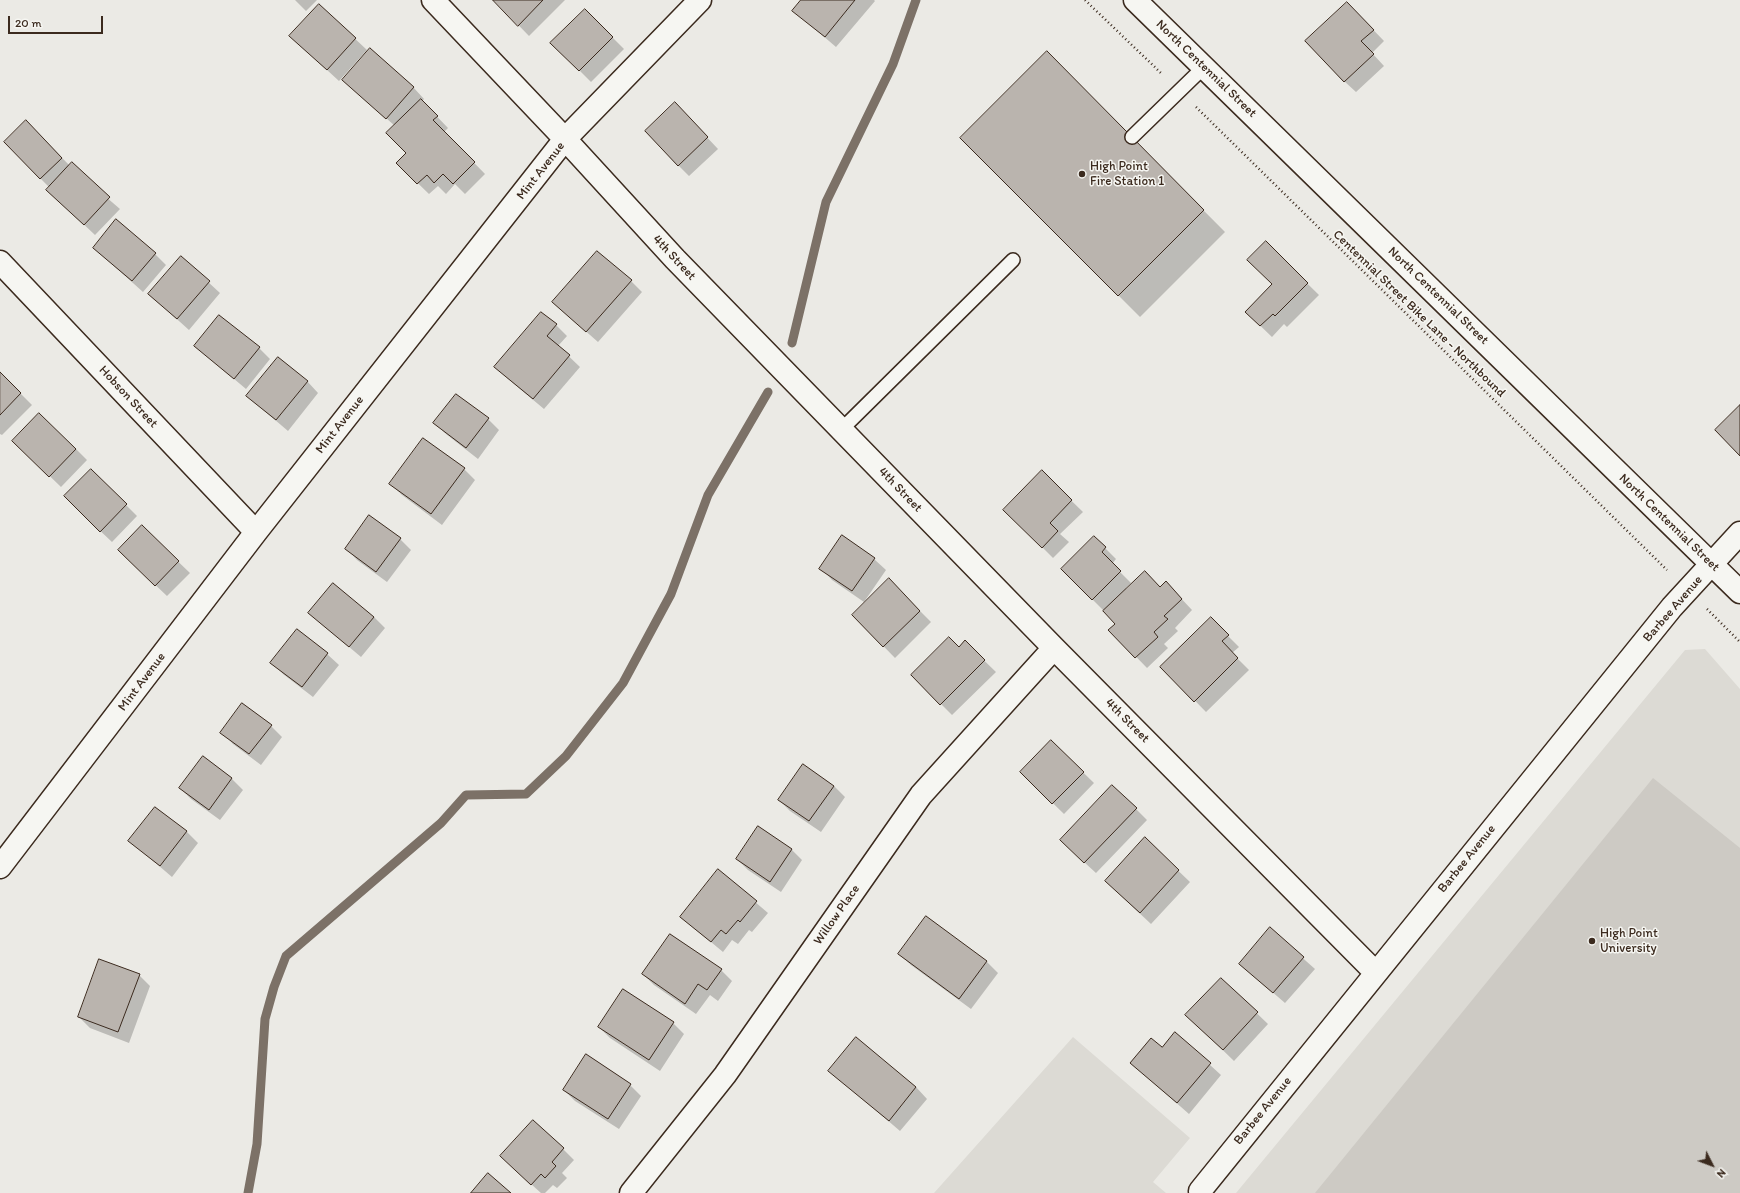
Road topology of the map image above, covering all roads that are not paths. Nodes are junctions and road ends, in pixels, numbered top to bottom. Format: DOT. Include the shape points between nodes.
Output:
graph roads {
  1 [pos="433,0"];
  2 [pos="700,0"];
  3 [pos="1135,0"];
  4 [pos="1204,67"];
  5 [pos="1132,137"];
  6 [pos="565,139"];
  7 [pos="1014,260"];
  8 [pos="0,262"];
  9 [pos="841,430"];
  10 [pos="256,532"];
  11 [pos="1740,533"];
  12 [pos="1712,565"];
  13 [pos="1740,592"];
  14 [pos="1054,648"];
  15 [pos="0,867"];
  16 [pos="1375,972"];
  17 [pos="1200,1190"];
  18 [pos="631,1193"];
  1 -- 6 [label="street, 4th Street"];
  2 -- 6 [label="street, Mint Avenue"];
  3 -- 4 [label="street, North Centennial Street"];
  4 -- 5 [label="lane"];
  4 -- 12 [label="street, North Centennial Street"];
  6 -- 9 [label="street, 4th Street" via="675,259"];
  6 -- 10 [label="street, Mint Avenue"];
  7 -- 9 [label="lane"];
  8 -- 10 [label="street, Hobson Street"];
  9 -- 14 [label="street, 4th Street"];
  10 -- 15 [label="street, Mint Avenue"];
  11 -- 12 [label="street, Barbee Avenue"];
  12 -- 13 [label="street, North Centennial Street"];
  12 -- 16 [label="street, Barbee Avenue" via="1672,607"];
  14 -- 16 [label="street, 4th Street"];
  14 -- 18 [label="street, Willow Place" via="921,795 725,1075"];
  16 -- 17 [label="street, Barbee Avenue"];
}
